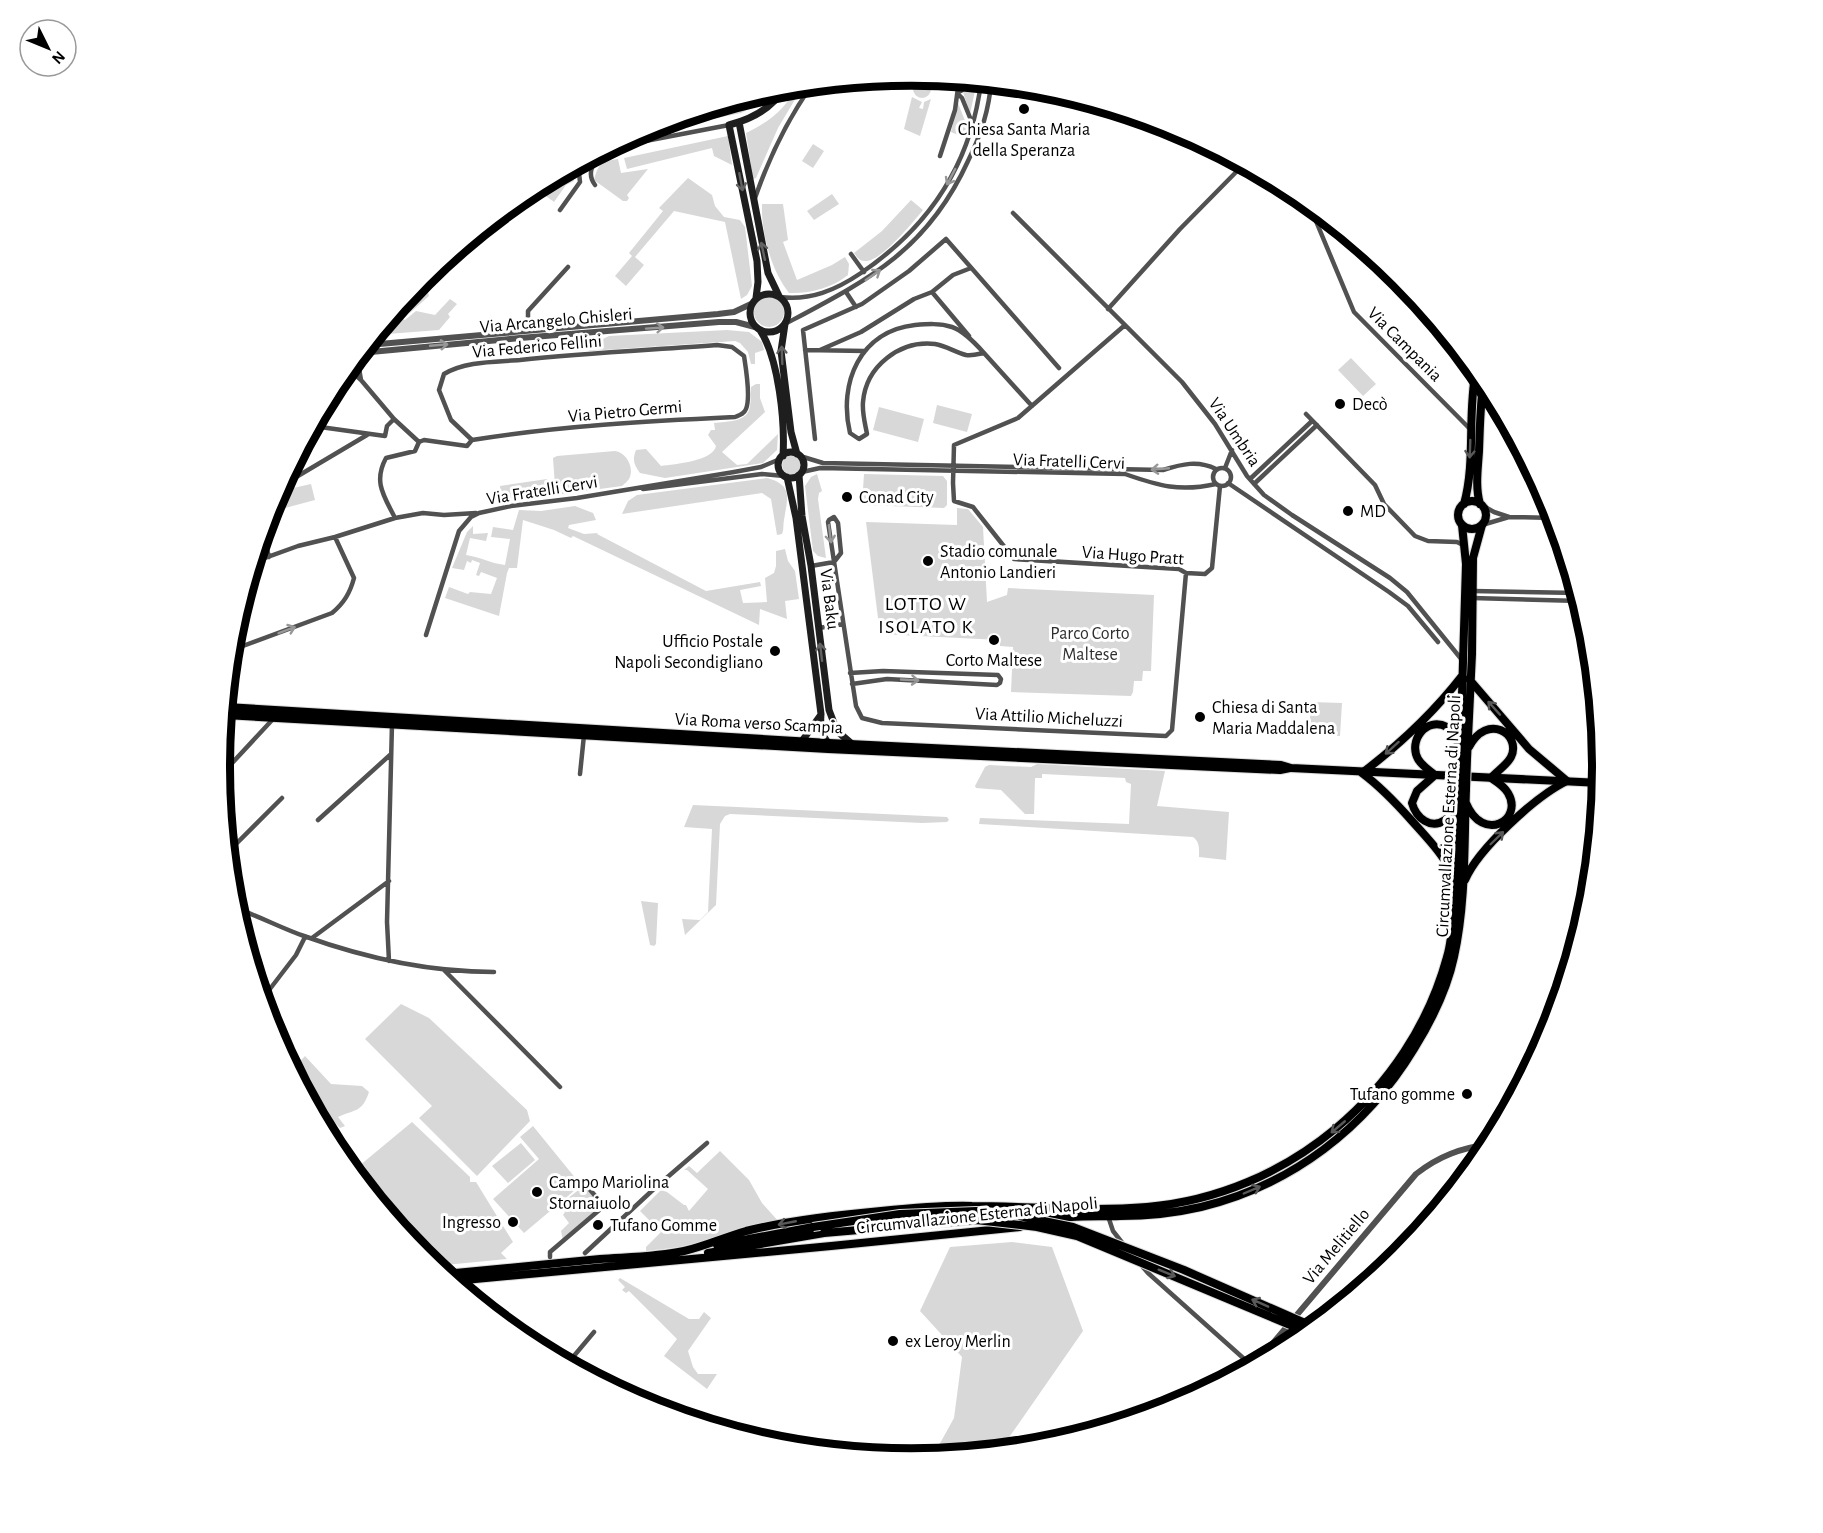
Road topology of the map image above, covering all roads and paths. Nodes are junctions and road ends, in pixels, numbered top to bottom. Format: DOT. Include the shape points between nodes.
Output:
graph roads {
  1 [pos="958,87"];
  2 [pos="964,88"];
  3 [pos="980,89"];
  4 [pos="990,90"];
  5 [pos="958,93"];
  6 [pos="805,94"];
  7 [pos="775,100"];
  8 [pos="975,116"];
  9 [pos="984,119"];
  10 [pos="739,122"];
  11 [pos="729,124"];
  12 [pos="973,125"];
  13 [pos="641,142"];
  14 [pos="940,156"];
  15 [pos="593,165"];
  16 [pos="1238,170"];
  17 [pos="579,173"];
  18 [pos="595,186"];
  19 [pos="753,204"];
  20 [pos="560,210"];
  21 [pos="1013,213"];
  22 [pos="1315,218"];
  23 [pos="912,232"];
  24 [pos="919,237"];
  25 [pos="851,254"];
  26 [pos="568,267"];
  27 [pos="971,268"];
  28 [pos="864,272"];
  29 [pos="846,292"];
  30 [pos="932,292"];
  31 [pos="779,296"];
  32 [pos="754,301"];
  33 [pos="856,307"];
  34 [pos="1108,309"];
  35 [pos="785,324"];
  36 [pos="1125,325"];
  37 [pos="528,329"];
  38 [pos="757,329"];
  39 [pos="377,344"];
  40 [pos="978,346"];
  41 [pos="805,350"];
  42 [pos="820,350"];
  43 [pos="865,351"];
  44 [pos="984,353"];
  45 [pos="370,354"];
  46 [pos="360,367"];
  47 [pos="1059,368"];
  48 [pos="355,374"];
  49 [pos="747,379"];
  50 [pos="361,380"];
  51 [pos="1474,383"];
  52 [pos="1481,394"];
  53 [pos="1032,406"];
  54 [pos="1305,414"];
  55 [pos="394,420"];
  56 [pos="1312,421"];
  57 [pos="1317,426"];
  58 [pos="321,427"];
  59 [pos="1470,429"];
  60 [pos="367,435"];
  61 [pos="815,439"];
  62 [pos="472,440"];
  63 [pos="419,442"];
  64 [pos="1232,450"];
  65 [pos="799,455"];
  66 [pos="782,457"];
  67 [pos="954,467"];
  68 [pos="1225,468"];
  69 [pos="1216,469"];
  70 [pos="801,474"];
  71 [pos="1230,474"];
  72 [pos="786,476"];
  73 [pos="1248,477"];
  74 [pos="295,478"];
  75 [pos="1228,483"];
  76 [pos="1254,484"];
  77 [pos="1218,485"];
  78 [pos="637,489"];
  79 [pos="1464,504"];
  80 [pos="1480,504"];
  81 [pos="479,513"];
  82 [pos="1509,516"];
  83 [pos="395,518"];
  84 [pos="1545,518"];
  85 [pos="1462,525"];
  86 [pos="1482,525"];
  87 [pos="335,537"];
  88 [pos="1465,546"];
  89 [pos="267,549"];
  90 [pos="269,557"];
  91 [pos="264,559"];
  92 [pos="834,562"];
  93 [pos="811,566"];
  94 [pos="802,568"];
  95 [pos="1186,573"];
  96 [pos="1570,593"];
  97 [pos="1472,595"];
  98 [pos="1571,600"];
  99 [pos="843,624"];
  100 [pos="819,628"];
  101 [pos="426,635"];
  102 [pos="1438,642"];
  103 [pos="1463,642"];
  104 [pos="1450,645"];
  105 [pos="242,646"];
  106 [pos="1462,660"];
  107 [pos="850,673"];
  108 [pos="1466,678"];
  109 [pos="852,684"];
  110 [pos="233,707"];
  111 [pos="821,714"];
  112 [pos="233,715"];
  113 [pos="274,718"];
  114 [pos="392,724"];
  115 [pos="834,727"];
  116 [pos="584,731"];
  117 [pos="802,741"];
  118 [pos="852,744"];
  119 [pos="828,747"];
  120 [pos="390,755"];
  121 [pos="1463,755"];
  122 [pos="230,765"];
  123 [pos="1291,768"];
  124 [pos="1362,772"];
  125 [pos="580,774"];
  126 [pos="1435,775"];
  127 [pos="1491,778"];
  128 [pos="1567,781"];
  129 [pos="1592,782"];
  130 [pos="282,798"];
  131 [pos="1462,802"];
  132 [pos="318,820"];
  133 [pos="235,845"];
  134 [pos="389,881"];
  135 [pos="1459,883"];
  136 [pos="247,913"];
  137 [pos="305,937"];
  138 [pos="312,938"];
  139 [pos="389,961"];
  140 [pos="444,970"];
  141 [pos="494,972"];
  142 [pos="269,990"];
  143 [pos="560,1087"];
  144 [pos="707,1143"];
  145 [pos="1477,1146"];
  146 [pos="582,1186"];
  147 [pos="1108,1216"];
  148 [pos="683,1251"];
  149 [pos="585,1253"];
  150 [pos="550,1257"];
  151 [pos="659,1261"];
  152 [pos="456,1273"];
  153 [pos="463,1280"];
  154 [pos="1304,1323"];
  155 [pos="1297,1328"];
  156 [pos="594,1332"];
  157 [pos="1273,1344"];
  158 [pos="573,1357"];
  159 [pos="1245,1360"];
  1 -- 5 [label="street"];
  2 -- 5 [label="street"];
  3 -- 8 [label="street"];
  4 -- 9 [label="street"];
  5 -- 12 [label="street"];
  5 -- 14 [label="street"];
  6 -- 19 [label="street" via="778,140"];
  7 -- 10 [label="main road" via="769,107"];
  8 -- 9 [label="street"];
  8 -- 12 [label="street"];
  9 -- 24 [label="street" via="960,181"];
  10 -- 11 [label="main road"];
  10 -- 19 [label="main road"];
  11 -- 13 [label="street"];
  11 -- 32 [label="main road, one-way" via="756,261 758,282"];
  12 -- 23 [label="street, one-way" via="940,197"];
  15 -- 18 [label="street" via="590,176"];
  16 -- 34 [label="street"];
  17 -- 20 [label="street" via="580,182"];
  31 -- 19 [label="main road, one-way" via="768,273"];
  21 -- 34 [label="street, Via Umbria"];
  22 -- 59 [label="street, Via Campania" via="1354,312"];
  23 -- 24 [label="street"];
  23 -- 28 [label="street"];
  29 -- 24 [label="street, one-way" via="883,268"];
  25 -- 28 [label="street"];
  26 -- 37 [label="street, Via Arcangelo Ghisleri" via="528,311"];
  27 -- 30 [label="street" via="953,275"];
  27 -- 33 [label="street" via="946,240"];
  27 -- 47 [label="street"];
  28 -- 31 [label="street" via="820,295 793,299"];
  29 -- 33 [label="street"];
  29 -- 35 [label="street"];
  30 -- 40 [label="street"];
  30 -- 42 [label="street"];
  31 -- 32 [label="main road" via="766,294"];
  31 -- 35 [label="main road" via="788,309"];
  32 -- 37 [label="street, Via Arcangelo Ghisleri" via="744,309 726,313"];
  32 -- 38 [label="main road" via="749,314"];
  33 -- 41 [label="street" via="803,330"];
  34 -- 36 [label="street, Via Umbria"];
  35 -- 38 [label="main road" via="770,333"];
  65 -- 35 [label="main road, one-way" via="791,432 781,351"];
  36 -- 53 [label="street, Via Fratelli Cervi"];
  36 -- 64 [label="street, Via Umbria" via="1182,382"];
  37 -- 39 [label="street, Via Arcangelo Ghisleri"];
  45 -- 38 [label="street, Via Arcangelo Ghisleri, one-way" via="718,322 736,322"];
  38 -- 66 [label="main road" via="772,353 784,435"];
  40 -- 43 [label="street" via="951,327 932,324 896,330"];
  40 -- 44 [label="street"];
  41 -- 42 [label="street"];
  41 -- 61 [label="street"];
  42 -- 43 [label="street"];
  43 -- 44 [label="street" via="846,390 850,433 860,439 867,434 863,400 869,382 878,366 895,352 935,344 966,355"];
  44 -- 53 [label="street"];
  46 -- 50 [label="street, Via Arcangelo Ghisleri"];
  48 -- 50 [label="street, Via Arcangelo Ghisleri"];
  49 -- 62 [label="street, Via Pietro Germi" via="747,407 735,417 604,425"];
  49 -- 62 [label="street, Via Federico Fellini" via="744,356 732,347 717,345 576,354 453,369 444,374 439,390 451,420"];
  50 -- 55 [label="street, Via Arcangelo Ghisleri"];
  51 -- 59 [label="main road"];
  52 -- 80 [label="main road" via="1477,482"];
  53 -- 67 [label="street, Via Fratelli Cervi" via="1018,418 954,445"];
  54 -- 56 [label="street"];
  55 -- 60 [label="street" via="387,426 385,436"];
  55 -- 63 [label="street, Via Arcangelo Ghisleri"];
  56 -- 57 [label="street"];
  56 -- 73 [label="street"];
  57 -- 76 [label="street"];
  57 -- 88 [label="street" via="1375,484 1384,504 1415,536"];
  58 -- 60 [label="street"];
  59 -- 79 [label="main road, one-way"];
  60 -- 74 [label="street"];
  62 -- 63 [label="street" via="467,446"];
  63 -- 83 [label="street" via="415,451 386,458 382,466 379,484"];
  64 -- 68 [label="street"];
  64 -- 73 [label="street, Via Umbria"];
  65 -- 66 [label="main road" via="790,453"];
  65 -- 67 [label="street, Via Fratelli Cervi" via="823,463"];
  65 -- 70 [label="main road" via="804,464"];
  66 -- 72 [label="main road" via="780,470"];
  66 -- 78 [label="street, Via Fratelli Cervi" via="761,467"];
  69 -- 67 [label="street, Via Fratelli Cervi, one-way" via="1206,464 1184,464 1163,470"];
  67 -- 70 [label="street, Via Fratelli Cervi" via="820,468"];
  67 -- 77 [label="street, Via Fratelli Cervi" via="1125,474 1160,487"];
  67 -- 95 [label="street, Via Hugo Pratt" via="954,501 973,507 1014,559 1179,569"];
  68 -- 69 [label="street"];
  68 -- 71 [label="street"];
  69 -- 77 [label="street" via="1213,477"];
  70 -- 72 [label="main road"];
  70 -- 93 [label="main road, Via Baku" via="802,516"];
  71 -- 73 [label="street"];
  71 -- 75 [label="street"];
  72 -- 78 [label="street, Via Fratelli Cervi" via="762,474"];
  72 -- 94 [label="main road, Via Baku"];
  73 -- 76 [label="street, Via Umbria"];
  75 -- 77 [label="street"];
  75 -- 102 [label="street" via="1408,606"];
  76 -- 104 [label="street, Via Umbria" via="1292,515 1390,578 1407,592"];
  77 -- 95 [label="street, Via Hugo Pratt" via="1212,568 1205,574"];
  78 -- 81 [label="street, Via Fratelli Cervi"];
  79 -- 80 [label="main road"];
  79 -- 85 [label="main road" via="1458,516"];
  80 -- 82 [label="street"];
  80 -- 86 [label="main road" via="1486,514"];
  81 -- 83 [label="street" via="423,513"];
  81 -- 101 [label="street, Via Fratelli Cervi" via="459,531"];
  82 -- 84 [label="street"];
  82 -- 86 [label="street"];
  83 -- 87 [label="street"];
  85 -- 86 [label="main road" via="1469,529"];
  85 -- 88 [label="main road, Circumvallazione Esterna di Napoli"];
  86 -- 97 [label="main road, Circumvallazione Esterna di Napoli" via="1473,558"];
  87 -- 90 [label="street"];
  105 -- 87 [label="street, one-way" via="332,613 340,606 354,578"];
  88 -- 103 [label="main road, Circumvallazione Esterna di Napoli"];
  89 -- 90 [label="street"];
  90 -- 91 [label="street"];
  92 -- 92 [label="street, Via Attilio Micheluzzi, one-way" via="842,551 834,517 828,522"];
  92 -- 93 [label="street"];
  92 -- 99 [label="street, Via Attilio Micheluzzi"];
  93 -- 94 [label="street"];
  93 -- 100 [label="main road, Via Baku"];
  94 -- 111 [label="main road, Via Baku"];
  95 -- 109 [label="street, Via Attilio Micheluzzi" via="1169,735 874,722 862,718 857,711"];
  96 -- 97 [label="street"];
  97 -- 98 [label="street"];
  97 -- 108 [label="main road, Circumvallazione Esterna di Napoli" via="1472,637"];
  99 -- 100 [label="street"];
  99 -- 107 [label="street, Via Attilio Micheluzzi"];
  115 -- 100 [label="main road, Via Baku, one-way"];
  103 -- 104 [label="street"];
  103 -- 106 [label="main road, Circumvallazione Esterna di Napoli"];
  104 -- 106 [label="street, Via Umbria"];
  106 -- 108 [label="main road, Circumvallazione Esterna di Napoli"];
  107 -- 109 [label="street, Via Attilio Micheluzzi"];
  109 -- 107 [label="street, one-way" via="887,679 997,685 1001,679 998,675"];
  108 -- 121 [label="main road, Circumvallazione Esterna di Napoli"];
  108 -- 124 [label="main road, one-way"];
  128 -- 108 [label="main road, one-way" via="1529,750"];
  110 -- 116 [label="main road, Via Roma verso Scampia"];
  111 -- 117 [label="main road"];
  111 -- 119 [label="main road, Via Baku" via="820,725"];
  112 -- 113 [label="main road, Via Roma verso Scampia"];
  113 -- 114 [label="main road, Via Roma verso Scampia"];
  113 -- 122 [label="street"];
  114 -- 116 [label="main road, Via Roma verso Scampia"];
  114 -- 120 [label="street"];
  115 -- 118 [label="main road"];
  115 -- 119 [label="main road, Via Baku"];
  116 -- 117 [label="main road, Via Roma verso Scampia"];
  116 -- 119 [label="main road, Via Roma verso Scampia"];
  116 -- 125 [label="street"];
  117 -- 119 [label="main road, Via Roma verso Scampia"];
  118 -- 119 [label="main road, Via Roma verso Scampia"];
  118 -- 123 [label="main road, Via Roma verso Scampia"];
  119 -- 123 [label="main road, Via Roma verso Scampia"];
  120 -- 132 [label="street"];
  120 -- 134 [label="street"];
  121 -- 126 [label="main road" via="1447,727 1432,726 1419,734 1414,742 1418,758"];
  121 -- 127 [label="main road" via="1480,732 1488,728 1504,731 1513,750"];
  121 -- 131 [label="main road, Circumvallazione Esterna di Napoli, bridge"];
  123 -- 124 [label="main road, Via Roma verso Scampia"];
  124 -- 126 [label="main road, Via Roma verso Scampia"];
  124 -- 135 [label="main road" via="1393,799 1433,844"];
  126 -- 127 [label="main road, Via Roma verso Scampia"];
  126 -- 131 [label="main road" via="1414,797 1417,816 1428,823 1442,822"];
  127 -- 128 [label="main road, Via Roma verso Scampia"];
  127 -- 131 [label="main road" via="1512,802 1506,819 1494,826 1482,824"];
  128 -- 129 [label="main road, Via Roma verso Scampia"];
  135 -- 128 [label="main road, one-way" via="1484,850 1537,800"];
  130 -- 133 [label="street"];
  131 -- 135 [label="main road, Circumvallazione Esterna di Napoli"];
  134 -- 138 [label="street"];
  134 -- 139 [label="street"];
  147 -- 135 [label="main road, Circumvallazione Esterna di Napoli, one-way" via="1187,1210 1240,1195 1296,1169 1347,1132 1403,1067 1437,1005 1454,959"];
  135 -- 148 [label="main road, Circumvallazione Esterna di Napoli, one-way" via="1448,954 1435,994 1400,1057 1374,1092 1318,1144 1246,1183 1187,1202 1150,1207 1075,1210 971,1206 860,1213 747,1231"];
  136 -- 137 [label="street"];
  137 -- 138 [label="street"];
  137 -- 142 [label="street"];
  138 -- 139 [label="street"];
  139 -- 140 [label="street"];
  140 -- 141 [label="street"];
  140 -- 143 [label="street"];
  144 -- 149 [label="street"];
  145 -- 157 [label="street, Via Melitiello" via="1443,1155 1416,1174"];
  146 -- 150 [label="street" via="585,1184 604,1206 550,1252"];
  147 -- 151 [label="main road, Circumvallazione Esterna di Napoli"];
  147 -- 159 [label="street" via="1113,1231 1148,1274"];
  148 -- 152 [label="main road, Circumvallazione Esterna di Napoli"];
  154 -- 148 [label="main road, one-way, bridge" via="1073,1227 1014,1215 976,1211 900,1214"];
  151 -- 153 [label="main road, Circumvallazione Esterna di Napoli"];
  151 -- 155 [label="main road, one-way, bridge" via="824,1233 976,1220 1077,1236"];
  156 -- 158 [label="street"];
}
